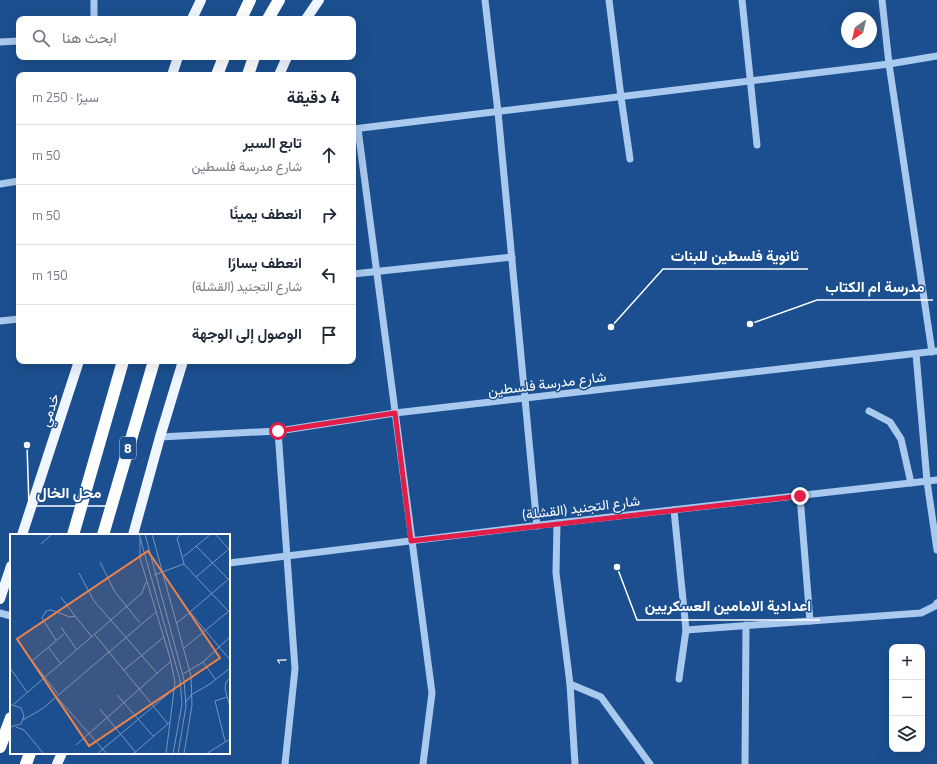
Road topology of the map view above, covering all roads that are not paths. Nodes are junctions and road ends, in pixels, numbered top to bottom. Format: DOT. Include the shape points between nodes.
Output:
graph roads {
  1 [pos="94,0"];
  2 [pos="201,0"];
  3 [pos="250,0"];
  4 [pos="280,0"];
  5 [pos="319,0"];
  6 [pos="485,0"];
  7 [pos="609,0"];
  8 [pos="742,0"];
  9 [pos="882,0"];
  10 [pos="94,16"];
  11 [pos="193,16"];
  12 [pos="242,16"];
  13 [pos="270,16"];
  14 [pos="308,16"];
  15 [pos="16,40"];
  16 [pos="0,42"];
  17 [pos="937,56"];
  18 [pos="177,60"];
  19 [pos="223,60"];
  20 [pos="253,60"];
  21 [pos="286,60"];
  22 [pos="890,64"];
  23 [pos="173,72"];
  24 [pos="218,72"];
  25 [pos="249,72"];
  26 [pos="280,72"];
  27 [pos="750,82"];
  28 [pos="621,97"];
  29 [pos="498,112"];
  30 [pos="356,129"];
  31 [pos="757,145"];
  32 [pos="630,159"];
  33 [pos="16,181"];
  34 [pos="0,184"];
  35 [pos="512,257"];
  36 [pos="377,272"];
  37 [pos="356,274"];
  38 [pos="16,319"];
  39 [pos="0,321"];
  40 [pos="934,352"];
  41 [pos="916,354"];
  42 [pos="78,364"];
  43 [pos="122,364"];
  44 [pos="153,364"];
  45 [pos="182,364"];
  46 [pos="525,398"];
  47 [pos="869,411"];
  48 [pos="395,413"];
  49 [pos="278,431"];
  50 [pos="160,437"];
  51 [pos="937,480"];
  52 [pos="927,481"];
  53 [pos="911,483"];
  54 [pos="800,496"];
  55 [pos="674,510"];
  56 [pos="557,523"];
  57 [pos="537,526"];
  58 [pos="22,534"];
  59 [pos="73,534"];
  60 [pos="103,534"];
  61 [pos="133,534"];
  62 [pos="411,541"];
  63 [pos="937,550"];
  64 [pos="287,556"];
  65 [pos="230,564"];
  66 [pos="10,569"];
  67 [pos="0,599"];
  68 [pos="937,603"];
  69 [pos="0,613"];
  70 [pos="10,616"];
  71 [pos="810,621"];
  72 [pos="746,625"];
  73 [pos="686,630"];
  74 [pos="679,679"];
  75 [pos="570,684"];
  76 [pos="10,721"];
  77 [pos="0,748"];
  78 [pos="30,754"];
  79 [pos="62,754"];
  80 [pos="26,764"];
  81 [pos="57,764"];
  82 [pos="285,764"];
  83 [pos="423,764"];
  84 [pos="575,764"];
  85 [pos="650,764"];
  86 [pos="745,764"];
  1 -- 10 [label="street"];
  2 -- 11 [label="main road"];
  3 -- 12 [label="highway"];
  4 -- 13 [label="highway"];
  5 -- 14 [label="main road"];
  6 -- 29 [label="street"];
  7 -- 28 [label="street"];
  8 -- 27 [label="street"];
  9 -- 22 [label="street"];
  15 -- 16 [label="street"];
  17 -- 22 [label="street"];
  18 -- 23 [label="main road"];
  19 -- 24 [label="highway"];
  20 -- 25 [label="highway"];
  21 -- 26 [label="main road"];
  22 -- 27 [label="street"];
  22 -- 40 [label="street"];
  27 -- 28 [label="street"];
  27 -- 31 [label="street"];
  28 -- 29 [label="street"];
  28 -- 32 [label="street"];
  29 -- 30 [label="street"];
  29 -- 35 [label="street"];
  30 -- 36 [label="street"];
  33 -- 34 [label="street"];
  35 -- 36 [label="street"];
  35 -- 46 [label="street"];
  36 -- 37 [label="street"];
  36 -- 48 [label="street"];
  38 -- 39 [label="street"];
  40 -- 41 [label="street, شارع مدرسة فلسطين"];
  41 -- 46 [label="street, شارع مدرسة فلسطين"];
  41 -- 52 [label="street"];
  42 -- 58 [label="main road, خدمي"];
  43 -- 59 [label="highway, 8"];
  44 -- 60 [label="highway, 8"];
  45 -- 50 [label="main road"];
  46 -- 48 [label="street, شارع مدرسة فلسطين"];
  46 -- 57 [label="street"];
  47 -- 53 [label="street" via="890,422 901,439"];
  48 -- 49 [label="street, شارع مدرسة فلسطين"];
  48 -- 62 [label="street"];
  49 -- 50 [label="street, شارع مدرسة فلسطين"];
  49 -- 64 [label="street, 1"];
  50 -- 61 [label="main road"];
  51 -- 52 [label="street, شارع التجنيد (القشلة)"];
  52 -- 53 [label="street, شارع التجنيد (القشلة)"];
  52 -- 63 [label="street"];
  53 -- 54 [label="street, شارع التجنيد (القشلة)"];
  54 -- 55 [label="street, شارع التجنيد (القشلة)"];
  54 -- 71 [label="street"];
  55 -- 56 [label="street, شارع التجنيد (القشلة)"];
  55 -- 73 [label="street"];
  56 -- 57 [label="street, شارع التجنيد (القشلة)"];
  56 -- 75 [label="street" via="556,573"];
  57 -- 62 [label="street, شارع التجنيد (القشلة)"];
  62 -- 64 [label="street, شارع التجنيد (القشلة)"];
  62 -- 83 [label="street" via="432,693"];
  64 -- 65 [label="street, شارع التجنيد (القشلة)"];
  64 -- 82 [label="street, 1" via="295,669"];
  66 -- 67 [label="main road"];
  68 -- 71 [label="street" via="920,613"];
  69 -- 70 [label="street"];
  71 -- 72 [label="street"];
  72 -- 73 [label="street"];
  72 -- 86 [label="street"];
  73 -- 74 [label="street"];
  75 -- 84 [label="street"];
  75 -- 85 [label="street" via="601,697"];
  76 -- 77 [label="highway"];
  78 -- 80 [label="highway"];
  79 -- 81 [label="main road"];
}
